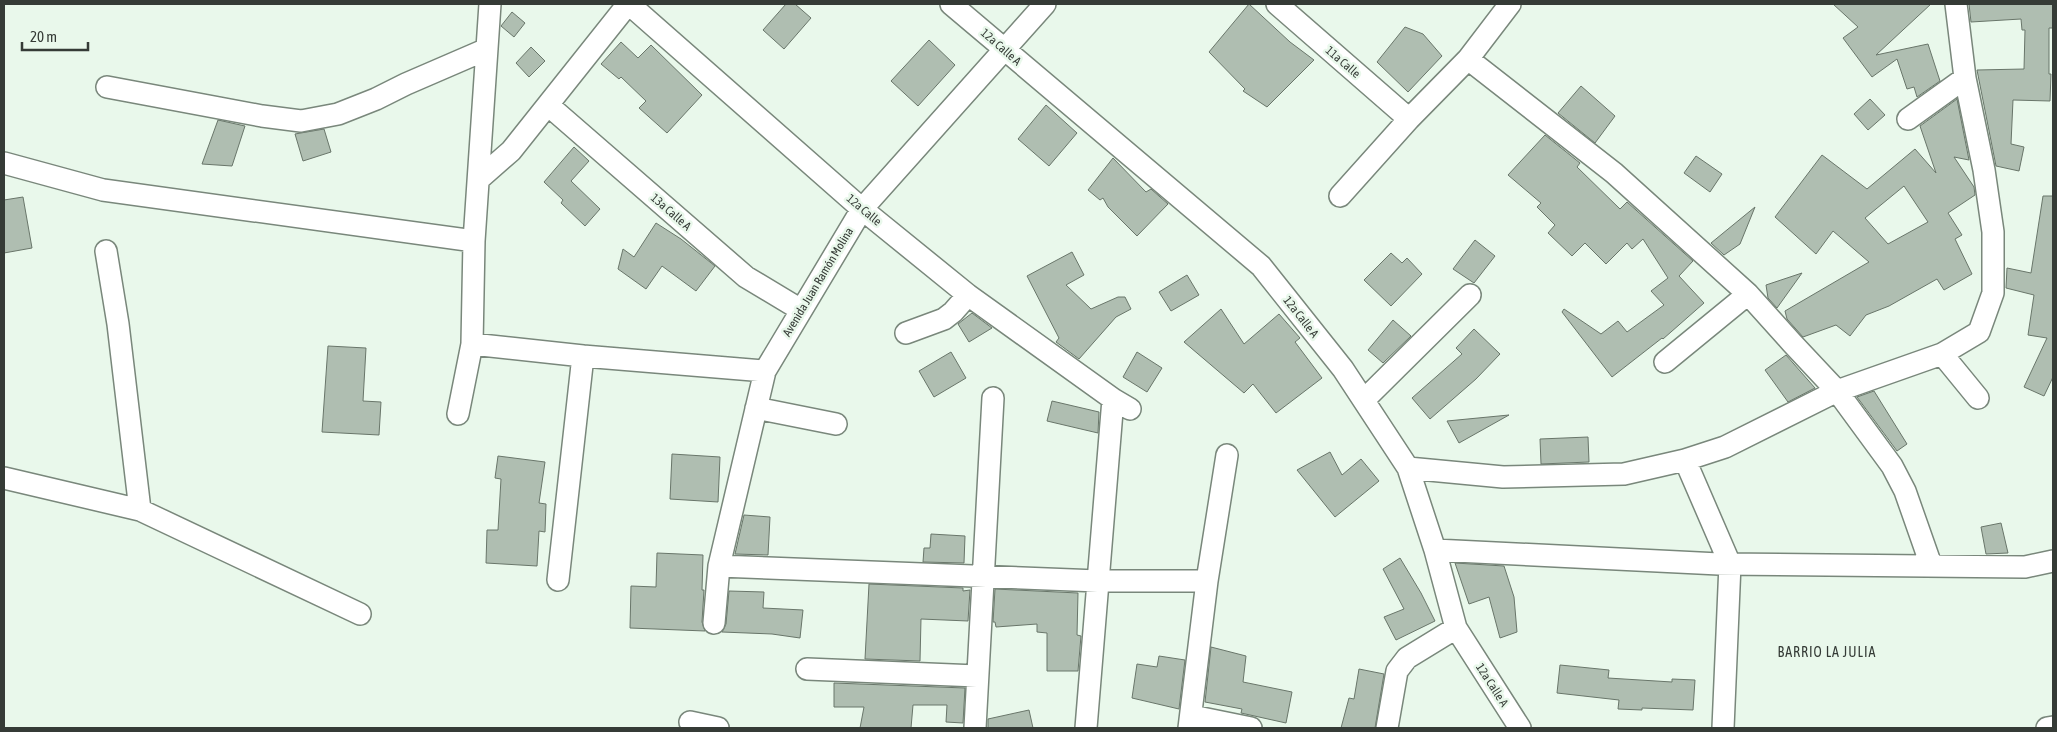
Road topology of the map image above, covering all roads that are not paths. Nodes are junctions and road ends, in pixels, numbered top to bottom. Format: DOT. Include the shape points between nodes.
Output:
graph roads {
  1 [pos="490,4"];
  2 [pos="629,4"];
  3 [pos="951,4"];
  4 [pos="1045,4"];
  5 [pos="1277,4"];
  6 [pos="1510,4"];
  7 [pos="1956,4"];
  8 [pos="487,49"];
  9 [pos="1004,50"];
  10 [pos="1468,59"];
  11 [pos="1965,78"];
  12 [pos="107,87"];
  13 [pos="548,105"];
  14 [pos="1409,119"];
  15 [pos="1908,119"];
  16 [pos="4,163"];
  17 [pos="479,179"];
  18 [pos="1340,196"];
  19 [pos="862,209"];
  20 [pos="474,241"];
  21 [pos="106,251"];
  22 [pos="1748,294"];
  23 [pos="968,295"];
  24 [pos="1470,295"];
  25 [pos="801,310"];
  26 [pos="906,333"];
  27 [pos="472,344"];
  28 [pos="1942,354"];
  29 [pos="583,356"];
  30 [pos="1665,362"];
  31 [pos="765,371"];
  32 [pos="1837,391"];
  33 [pos="993,398"];
  34 [pos="1978,398"];
  35 [pos="1364,400"];
  36 [pos="756,408"];
  37 [pos="458,414"];
  38 [pos="836,424"];
  39 [pos="1227,455"];
  40 [pos="1685,460"];
  41 [pos="1408,468"];
  42 [pos="4,478"];
  43 [pos="140,510"];
  44 [pos="1436,550"];
  45 [pos="2053,561"];
  46 [pos="1730,564"];
  47 [pos="1931,565"];
  48 [pos="720,566"];
  49 [pos="983,577"];
  50 [pos="558,580"];
  51 [pos="1098,581"];
  52 [pos="1208,581"];
  53 [pos="360,614"];
  54 [pos="714,623"];
  55 [pos="1456,628"];
  56 [pos="807,670"];
  57 [pos="977,676"];
  58 [pos="690,722"];
  59 [pos="1190,722"];
  60 [pos="718,728"];
  61 [pos="975,728"];
  62 [pos="1086,728"];
  63 [pos="1251,728"];
  64 [pos="1387,728"];
  65 [pos="1520,728"];
  66 [pos="1723,728"];
  67 [pos="2047,728"];
  68 [pos="2053,728"];
  1 -- 8 [label="street"];
  2 -- 13 [label="street"];
  2 -- 19 [label="street, 12a Calle"];
  3 -- 9 [label="street, 12a Calle A"];
  4 -- 9 [label="street, Avenida Juan Ramón Molina"];
  5 -- 14 [label="street, 11a Calle"];
  6 -- 10 [label="street"];
  7 -- 11 [label="street"];
  8 -- 12 [label="street" via="376,100 338,114 302,121"];
  8 -- 17 [label="street"];
  9 -- 19 [label="street, Avenida Juan Ramón Molina"];
  9 -- 35 [label="street, 12a Calle A" via="1261,266"];
  10 -- 14 [label="street"];
  10 -- 22 [label="street" via="1614,173"];
  11 -- 15 [label="street"];
  11 -- 28 [label="street" via="1984,170 1992,232 1993,293 1979,332"];
  13 -- 17 [label="street" via="511,151"];
  13 -- 25 [label="street, 13a Calle A" via="746,277"];
  14 -- 18 [label="street"];
  16 -- 20 [label="street" via="103,190"];
  17 -- 20 [label="street"];
  19 -- 23 [label="street, 12a Calle"];
  19 -- 25 [label="street, Avenida Juan Ramón Molina"];
  20 -- 27 [label="street"];
  21 -- 43 [label="street"];
  22 -- 30 [label="street"];
  22 -- 32 [label="street"];
  23 -- 26 [label="street" via="944,319"];
  23 -- 51 [label="street, 12a Calle" via="1121,404"];
  24 -- 35 [label="street"];
  25 -- 31 [label="street, Avenida Juan Ramón Molina"];
  27 -- 29 [label="street"];
  27 -- 37 [label="street"];
  28 -- 32 [label="street"];
  28 -- 34 [label="street"];
  29 -- 31 [label="street"];
  29 -- 50 [label="street"];
  31 -- 36 [label="street, Avenida Juan Ramón Molina"];
  32 -- 40 [label="street" via="1725,447"];
  32 -- 47 [label="street" via="1892,466 1905,492"];
  33 -- 49 [label="street"];
  35 -- 41 [label="street, 12a Calle A"];
  36 -- 38 [label="street"];
  36 -- 48 [label="street, Avenida Juan Ramón Molina"];
  39 -- 52 [label="street"];
  40 -- 41 [label="street" via="1624,474 1503,477"];
  40 -- 46 [label="street"];
  41 -- 44 [label="street, 12a Calle A"];
  42 -- 43 [label="street"];
  43 -- 53 [label="street"];
  44 -- 46 [label="street"];
  44 -- 55 [label="street, 12a Calle A"];
  45 -- 47 [label="street" via="2025,567"];
  46 -- 47 [label="street"];
  46 -- 66 [label="street"];
  48 -- 49 [label="street"];
  48 -- 54 [label="street, Avenida Juan Ramón Molina"];
  49 -- 51 [label="street"];
  49 -- 57 [label="street"];
  51 -- 52 [label="street"];
  51 -- 62 [label="street"];
  52 -- 59 [label="street"];
  55 -- 64 [label="street" via="1407,658 1397,671"];
  55 -- 65 [label="street, 12a Calle A"];
  56 -- 57 [label="street"];
  57 -- 61 [label="street"];
  58 -- 60 [label="street"];
  59 -- 63 [label="street"];
  67 -- 68 [label="street"];
}
